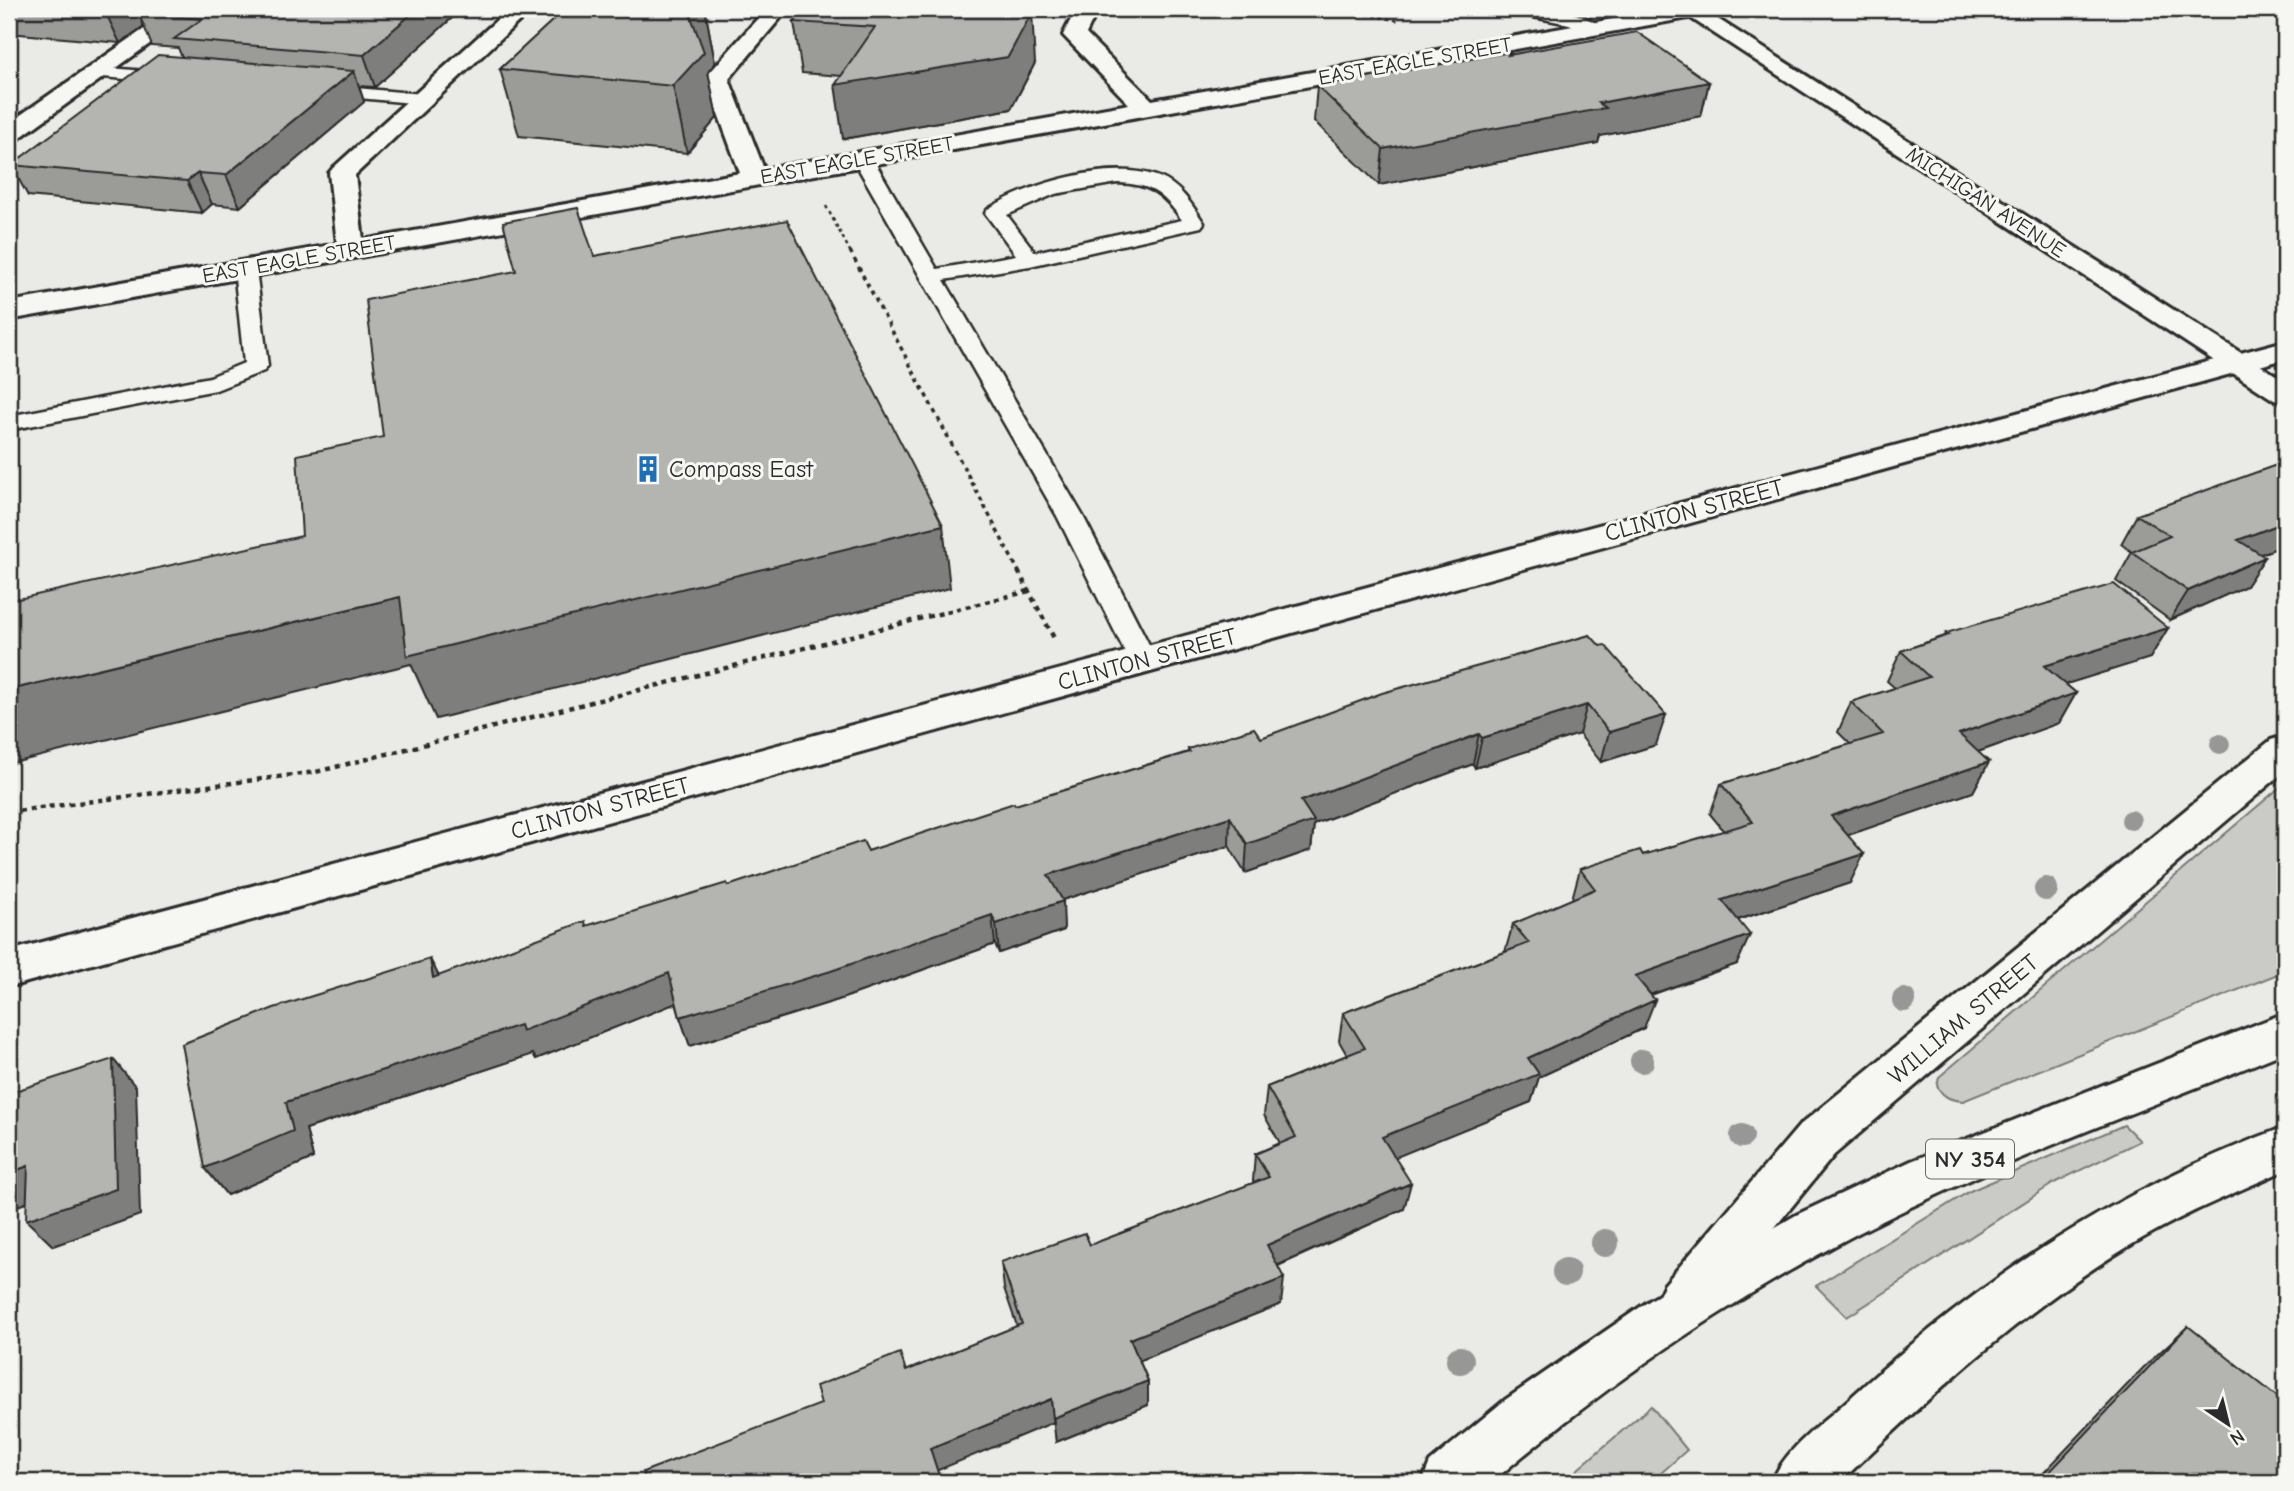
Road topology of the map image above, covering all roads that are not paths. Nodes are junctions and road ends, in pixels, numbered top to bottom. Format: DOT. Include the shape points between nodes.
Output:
graph roads {
  1 [pos="187,9"];
  2 [pos="521,9"];
  3 [pos="777,9"];
  4 [pos="1087,9"];
  5 [pos="1519,9"];
  6 [pos="1695,10"];
  7 [pos="1593,29"];
  8 [pos="97,72"];
  9 [pos="192,80"];
  10 [pos="300,89"];
  11 [pos="423,99"];
  12 [pos="1147,109"];
  13 [pos="9,134"];
  14 [pos="863,159"];
  15 [pos="755,178"];
  16 [pos="351,250"];
  17 [pos="1030,260"];
  18 [pos="245,269"];
  19 [pos="931,276"];
  20 [pos="9,311"];
  21 [pos="2285,350"];
  22 [pos="2238,363"];
  23 [pos="2285,394"];
  24 [pos="9,423"];
  25 [pos="1143,660"];
  26 [pos="2285,750"];
  27 [pos="9,969"];
  28 [pos="2285,1032"];
  29 [pos="2285,1148"];
  30 [pos="1670,1317"];
  31 [pos="1450,1482"];
  32 [pos="1800,1482"];
  1 -- 8 [label="street"];
  2 -- 11 [label="street"];
  3 -- 15 [label="street" via="717,78"];
  4 -- 12 [label="street" via="1074,35"];
  5 -- 7 [label="lane" via="1550,13"];
  6 -- 7 [label="street, EAST EAGLE STREET"];
  6 -- 22 [label="street, MICHIGAN AVENUE"];
  7 -- 12 [label="street, EAST EAGLE STREET"];
  8 -- 9 [label="lane"];
  8 -- 13 [label="street"];
  10 -- 11 [label="lane"];
  11 -- 16 [label="street" via="342,173"];
  12 -- 14 [label="street, EAST EAGLE STREET"];
  14 -- 15 [label="street, EAST EAGLE STREET"];
  14 -- 19 [label="lane"];
  15 -- 16 [label="street, EAST EAGLE STREET"];
  16 -- 18 [label="street, EAST EAGLE STREET"];
  17 -- 17 [label="lane" via="1128,241 1195,223 1178,199 1155,182 1134,176 1082,182 1008,203 995,213"];
  17 -- 19 [label="lane"];
  18 -- 20 [label="street, EAST EAGLE STREET"];
  18 -- 24 [label="lane" via="256,366 216,383"];
  19 -- 25 [label="lane" via="1070,516"];
  21 -- 22 [label="street, CLINTON STREET"];
  22 -- 23 [label="street, MICHIGAN AVENUE"];
  22 -- 25 [label="street, CLINTON STREET"];
  25 -- 27 [label="street, CLINTON STREET"];
  26 -- 30 [label="street, WILLIAM STREET" via="1817,1140"];
  28 -- 30 [label="street, WILLIAM STREET / NY 354" via="1928,1176 1814,1231"];
  29 -- 32 [label="street" via="2121,1224 2063,1262 1956,1338"];
  30 -- 31 [label="street, WILLIAM STREET / NY 354" via="1524,1419"];
}
